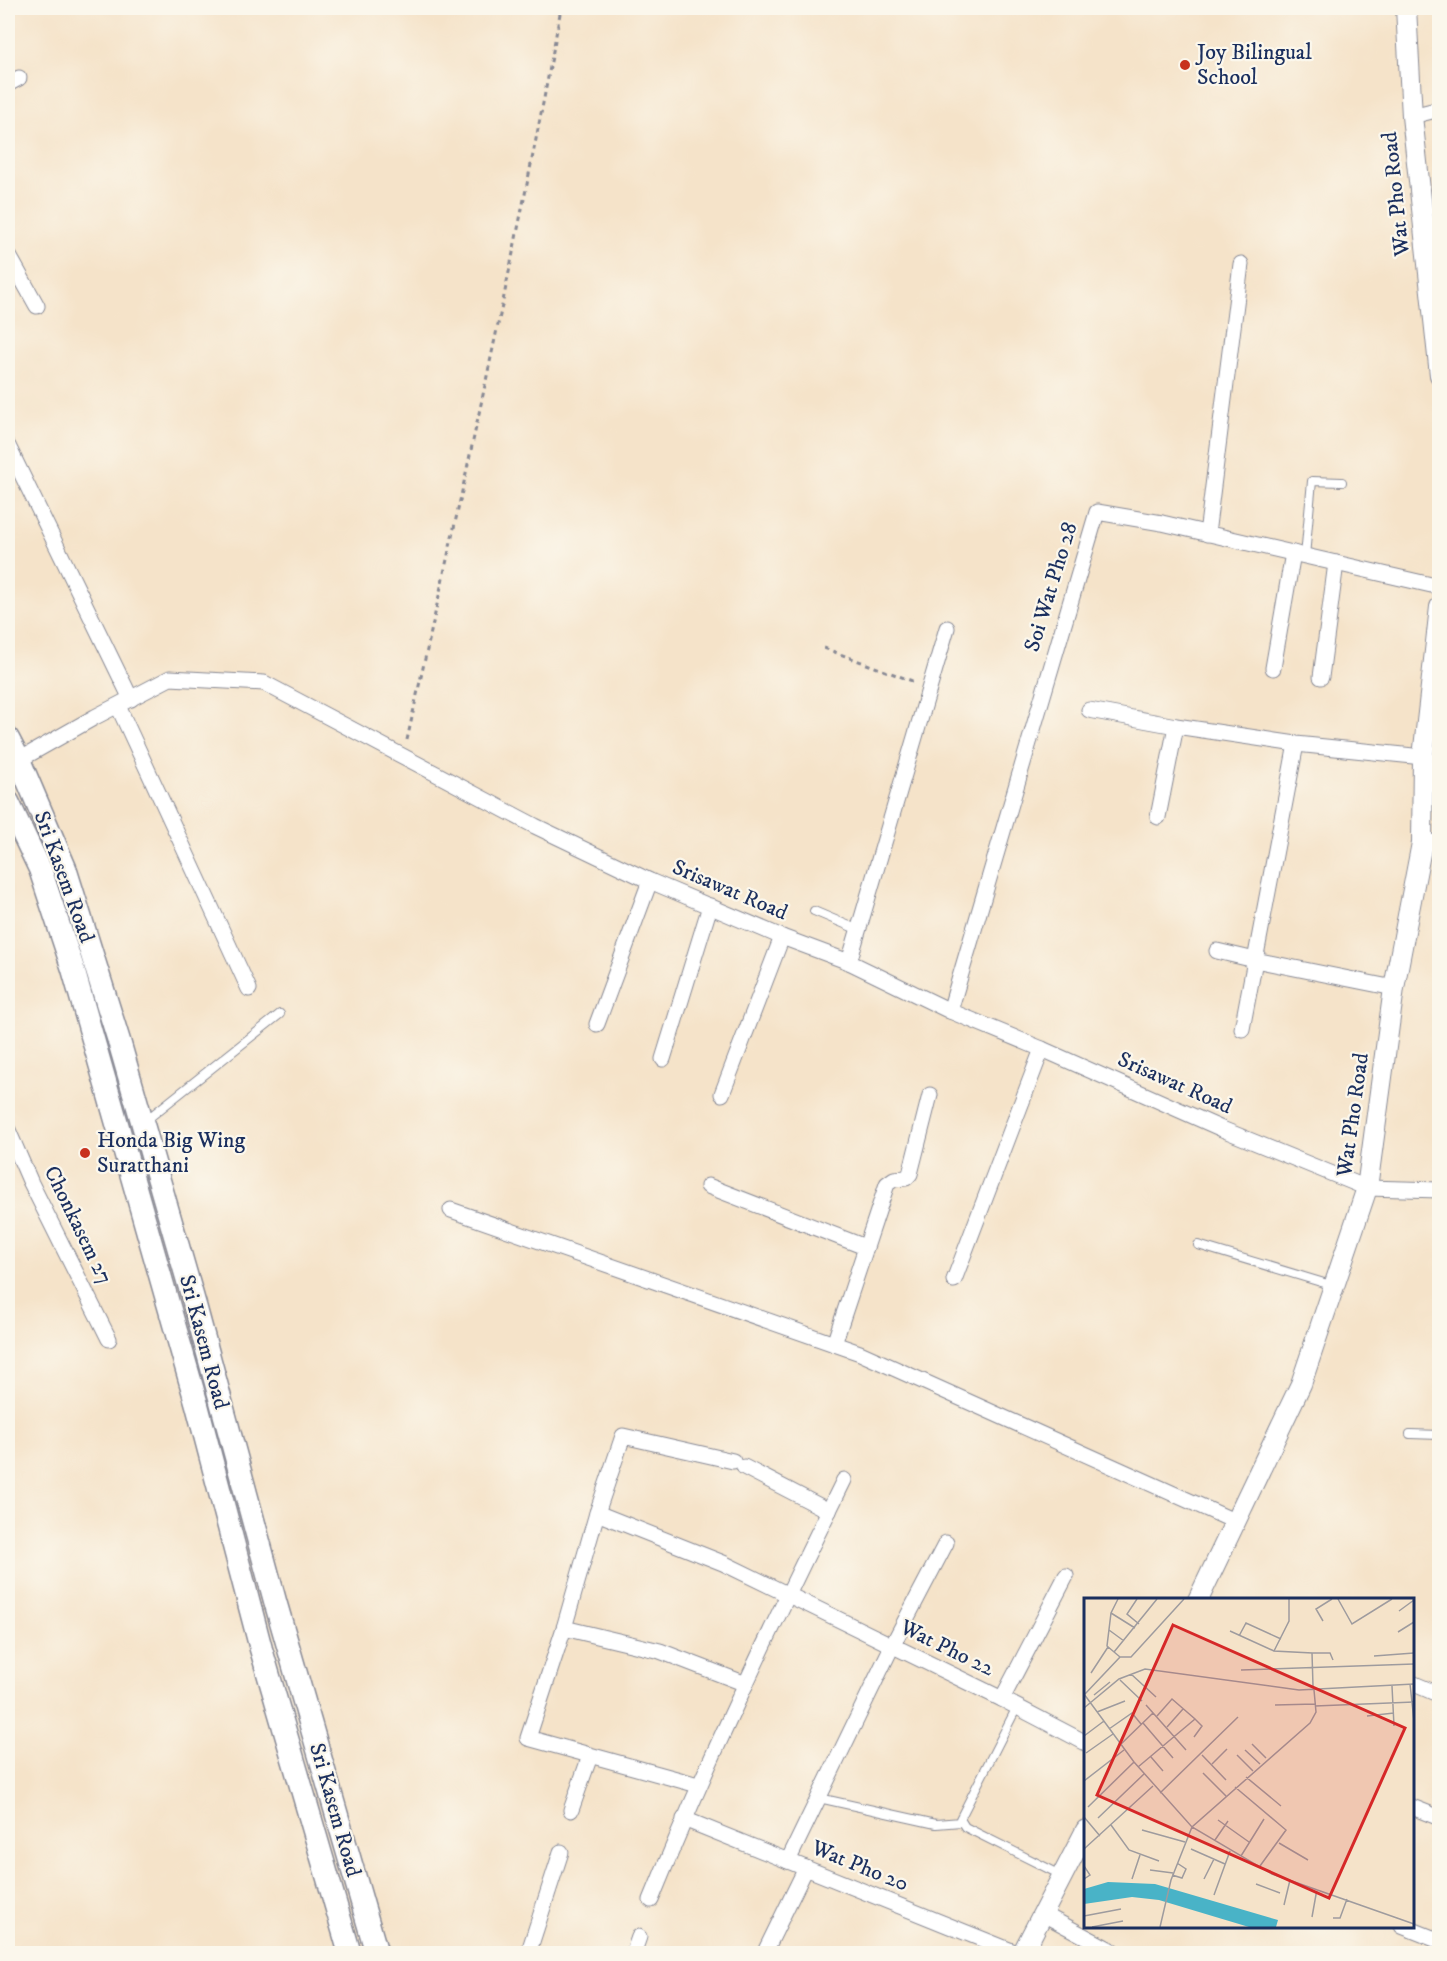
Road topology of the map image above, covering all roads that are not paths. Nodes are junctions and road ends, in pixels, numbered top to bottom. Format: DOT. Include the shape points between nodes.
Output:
graph roads {
  1 [pos="1406,8"];
  2 [pos="1440,109"];
  3 [pos="1412,116"];
  4 [pos="8,254"];
  5 [pos="1241,264"];
  6 [pos="37,306"];
  7 [pos="1438,335"];
  8 [pos="1440,375"];
  9 [pos="8,446"];
  10 [pos="1342,482"];
  11 [pos="1207,534"];
  12 [pos="1299,554"];
  13 [pos="1336,563"];
  14 [pos="1440,587"];
  15 [pos="1440,608"];
  16 [pos="946,628"];
  17 [pos="1273,668"];
  18 [pos="1321,678"];
  19 [pos="125,702"];
  20 [pos="1089,710"];
  21 [pos="1176,726"];
  22 [pos="8,739"];
  23 [pos="1296,744"];
  24 [pos="1423,757"];
  25 [pos="19,760"];
  26 [pos="8,802"];
  27 [pos="1158,817"];
  28 [pos="1431,843"];
  29 [pos="650,880"];
  30 [pos="710,906"];
  31 [pos="814,911"];
  32 [pos="859,930"];
  33 [pos="782,937"];
  34 [pos="1217,951"];
  35 [pos="1255,960"];
  36 [pos="849,962"];
  37 [pos="1394,988"];
  38 [pos="249,990"];
  39 [pos="950,1011"];
  40 [pos="280,1014"];
  41 [pos="597,1024"];
  42 [pos="1242,1029"];
  43 [pos="1042,1049"];
  44 [pos="663,1059"];
  45 [pos="722,1094"];
  46 [pos="930,1095"];
  47 [pos="142,1124"];
  48 [pos="8,1130"];
  49 [pos="708,1186"];
  50 [pos="1367,1188"];
  51 [pos="1440,1190"];
  52 [pos="451,1210"];
  53 [pos="1198,1245"];
  54 [pos="865,1247"];
  55 [pos="954,1280"];
  56 [pos="1334,1286"];
  57 [pos="196,1309"];
  58 [pos="171,1316"];
  59 [pos="109,1340"];
  60 [pos="834,1344"];
  61 [pos="1410,1434"];
  62 [pos="1440,1434"];
  63 [pos="844,1480"];
  64 [pos="829,1510"];
  65 [pos="597,1513"];
  66 [pos="1234,1521"];
  67 [pos="946,1544"];
  68 [pos="1066,1576"];
  69 [pos="788,1595"];
  70 [pos="1204,1598"];
  71 [pos="564,1628"];
  72 [pos="892,1646"];
  73 [pos="1414,1683"];
  74 [pos="746,1684"];
  75 [pos="1440,1695"];
  76 [pos="1002,1699"];
  77 [pos="1017,1707"];
  78 [pos="1084,1742"];
  79 [pos="590,1756"];
  80 [pos="698,1785"];
  81 [pos="819,1798"];
  82 [pos="1414,1807"];
  83 [pos="571,1810"];
  84 [pos="1440,1818"];
  85 [pos="684,1819"];
  86 [pos="961,1822"];
  87 [pos="1084,1834"];
  88 [pos="561,1852"];
  89 [pos="788,1861"];
  90 [pos="806,1868"];
  91 [pos="1063,1876"];
  92 [pos="651,1900"];
  93 [pos="1043,1914"];
  94 [pos="1407,1928"];
  95 [pos="639,1937"];
  96 [pos="1440,1941"];
  97 [pos="350,1953"];
  98 [pos="377,1953"];
  99 [pos="528,1953"];
  100 [pos="633,1953"];
  101 [pos="764,1953"];
  102 [pos="1020,1953"];
  103 [pos="1118,1953"];
  1 -- 3 [label="street, Wat Pho Road"];
  2 -- 3 [label="street"];
  3 -- 7 [label="street, Wat Pho Road"];
  4 -- 6 [label="street"];
  5 -- 11 [label="street"];
  7 -- 8 [label="street, Wat Pho Road"];
  9 -- 19 [label="street"];
  10 -- 12 [label="lane" via="1312,481"];
  11 -- 12 [label="street, Soi Wat Pho 28"];
  11 -- 39 [label="street, Soi Wat Pho 28" via="1097,512"];
  12 -- 13 [label="street, Soi Wat Pho 28"];
  12 -- 17 [label="street"];
  13 -- 14 [label="street, Soi Wat Pho 28"];
  13 -- 18 [label="street"];
  15 -- 24 [label="street, Wat Pho Road"];
  16 -- 32 [label="street"];
  19 -- 25 [label="street, Srisawat Road"];
  19 -- 29 [label="street, Srisawat Road" via="170,678 264,683 535,826"];
  19 -- 38 [label="street"];
  20 -- 21 [label="street"];
  21 -- 23 [label="street"];
  21 -- 27 [label="street"];
  22 -- 25 [label="main road, Sri Kasem Road"];
  23 -- 24 [label="street"];
  23 -- 35 [label="street"];
  24 -- 28 [label="street, Wat Pho Road"];
  25 -- 47 [label="main road, Sri Kasem Road" via="65,867"];
  26 -- 58 [label="main road, Sri Kasem Road" via="40,869 73,969"];
  28 -- 37 [label="street, Wat Pho Road"];
  29 -- 30 [label="street, Srisawat Road"];
  29 -- 41 [label="street"];
  30 -- 33 [label="street, Srisawat Road"];
  30 -- 44 [label="street"];
  31 -- 32 [label="lane"];
  32 -- 36 [label="street"];
  33 -- 36 [label="street, Srisawat Road"];
  33 -- 45 [label="street"];
  34 -- 35 [label="street"];
  35 -- 37 [label="street"];
  35 -- 42 [label="street"];
  36 -- 39 [label="street, Srisawat Road"];
  37 -- 50 [label="street, Wat Pho Road"];
  39 -- 43 [label="street, Srisawat Road"];
  40 -- 47 [label="lane"];
  43 -- 50 [label="street, Srisawat Road"];
  43 -- 55 [label="street"];
  46 -- 54 [label="street" via="910,1174 887,1184"];
  47 -- 57 [label="main road, Sri Kasem Road"];
  48 -- 59 [label="street, Chonkasem 27"];
  49 -- 54 [label="street"];
  50 -- 51 [label="street, Srisawat Road"];
  50 -- 56 [label="street, Wat Pho Road"];
  52 -- 60 [label="street"];
  53 -- 56 [label="lane"];
  54 -- 60 [label="street"];
  56 -- 66 [label="street, Wat Pho Road" via="1301,1384"];
  57 -- 58 [label="main road"];
  57 -- 98 [label="main road, Sri Kasem Road"];
  58 -- 97 [label="main road, Sri Kasem Road" via="261,1648"];
  60 -- 66 [label="street"];
  61 -- 62 [label="lane"];
  63 -- 64 [label="street"];
  64 -- 65 [label="street" via="738,1464 623,1436"];
  64 -- 69 [label="street"];
  65 -- 69 [label="street, Wat Pho 22" via="723,1563"];
  65 -- 71 [label="street"];
  66 -- 70 [label="street, Wat Pho Road"];
  67 -- 72 [label="street"];
  68 -- 76 [label="street"];
  69 -- 72 [label="street, Wat Pho 22"];
  69 -- 74 [label="street"];
  71 -- 74 [label="street" via="660,1651"];
  71 -- 79 [label="street" via="528,1738"];
  72 -- 76 [label="street, Wat Pho 22"];
  72 -- 81 [label="street"];
  73 -- 75 [label="street"];
  74 -- 80 [label="street"];
  76 -- 77 [label="street, Wat Pho 22"];
  77 -- 78 [label="street, Wat Pho 22"];
  77 -- 86 [label="lane" via="961,1815"];
  79 -- 80 [label="street"];
  79 -- 83 [label="street"];
  80 -- 85 [label="street"];
  81 -- 86 [label="lane" via="936,1824"];
  81 -- 89 [label="street"];
  82 -- 84 [label="street"];
  85 -- 89 [label="street, Wat Pho 20"];
  85 -- 92 [label="street"];
  86 -- 91 [label="lane"];
  87 -- 91 [label="street"];
  88 -- 99 [label="street"];
  89 -- 90 [label="street, Wat Pho 20"];
  90 -- 101 [label="street"];
  90 -- 102 [label="street, Wat Pho 20"];
  91 -- 93 [label="street"];
  93 -- 102 [label="street"];
  93 -- 103 [label="street"];
  94 -- 96 [label="street"];
  95 -- 100 [label="street"];
}
